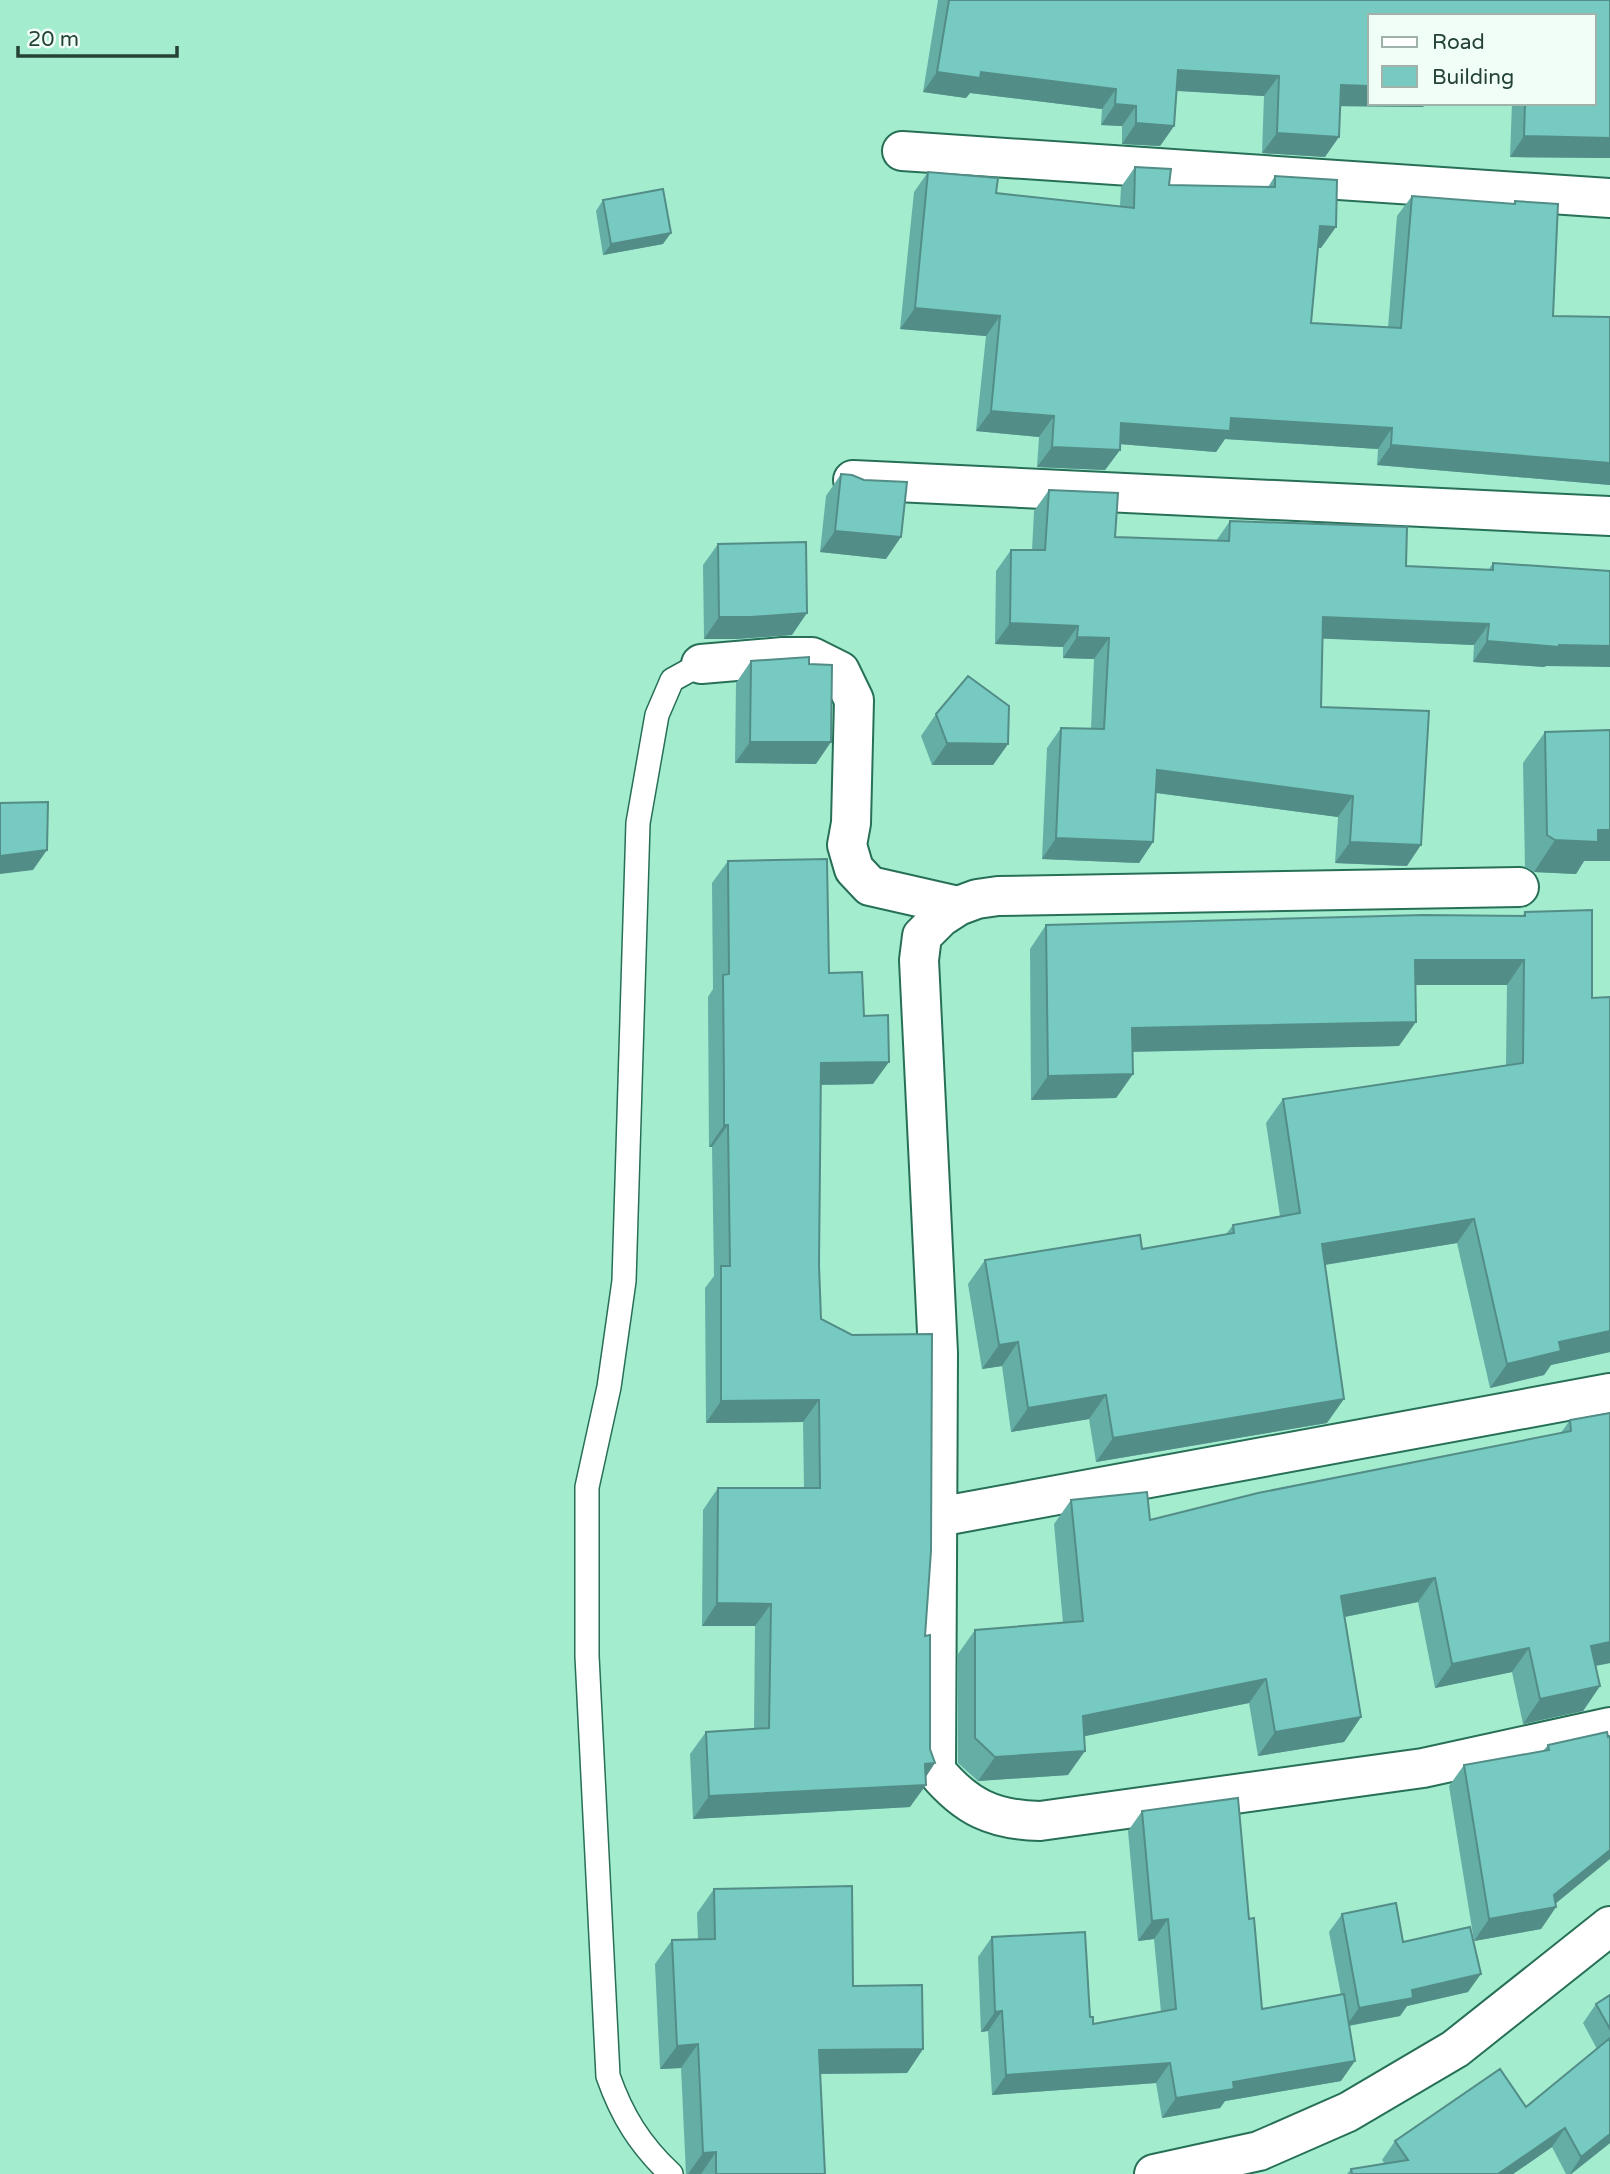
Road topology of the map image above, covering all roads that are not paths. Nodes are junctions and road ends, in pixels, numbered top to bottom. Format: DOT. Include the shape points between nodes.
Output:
graph roads {
  1 [pos="902,151"];
  2 [pos="1610,198"];
  3 [pos="850,480"];
  4 [pos="1610,516"];
  5 [pos="701,664"];
  6 [pos="1519,887"];
  7 [pos="958,906"];
  8 [pos="1610,1393"];
  9 [pos="938,1517"];
  10 [pos="1610,1727"];
  11 [pos="1610,1926"];
  12 [pos="671,2174"];
  13 [pos="1154,2174"];
  1 -- 2 [label="street"];
  3 -- 4 [label="street"];
  5 -- 7 [label="street" via="812,657 839,671 854,700 848,845 854,869 870,886"];
  5 -- 12 [label="lane" via="672,680 657,716 638,823 624,1281 609,1387 587,1487 587,1656 608,2076 632,2130"];
  6 -- 7 [label="street" via="998,896"];
  7 -- 9 [label="street" via="922,936 919,960 938,1353"];
  8 -- 9 [label="street"];
  9 -- 10 [label="street" via="936,1771 969,1803 990,1814 1040,1821 1423,1768"];
  11 -- 13 [label="street" via="1455,2049 1348,2112 1259,2151"];
}
